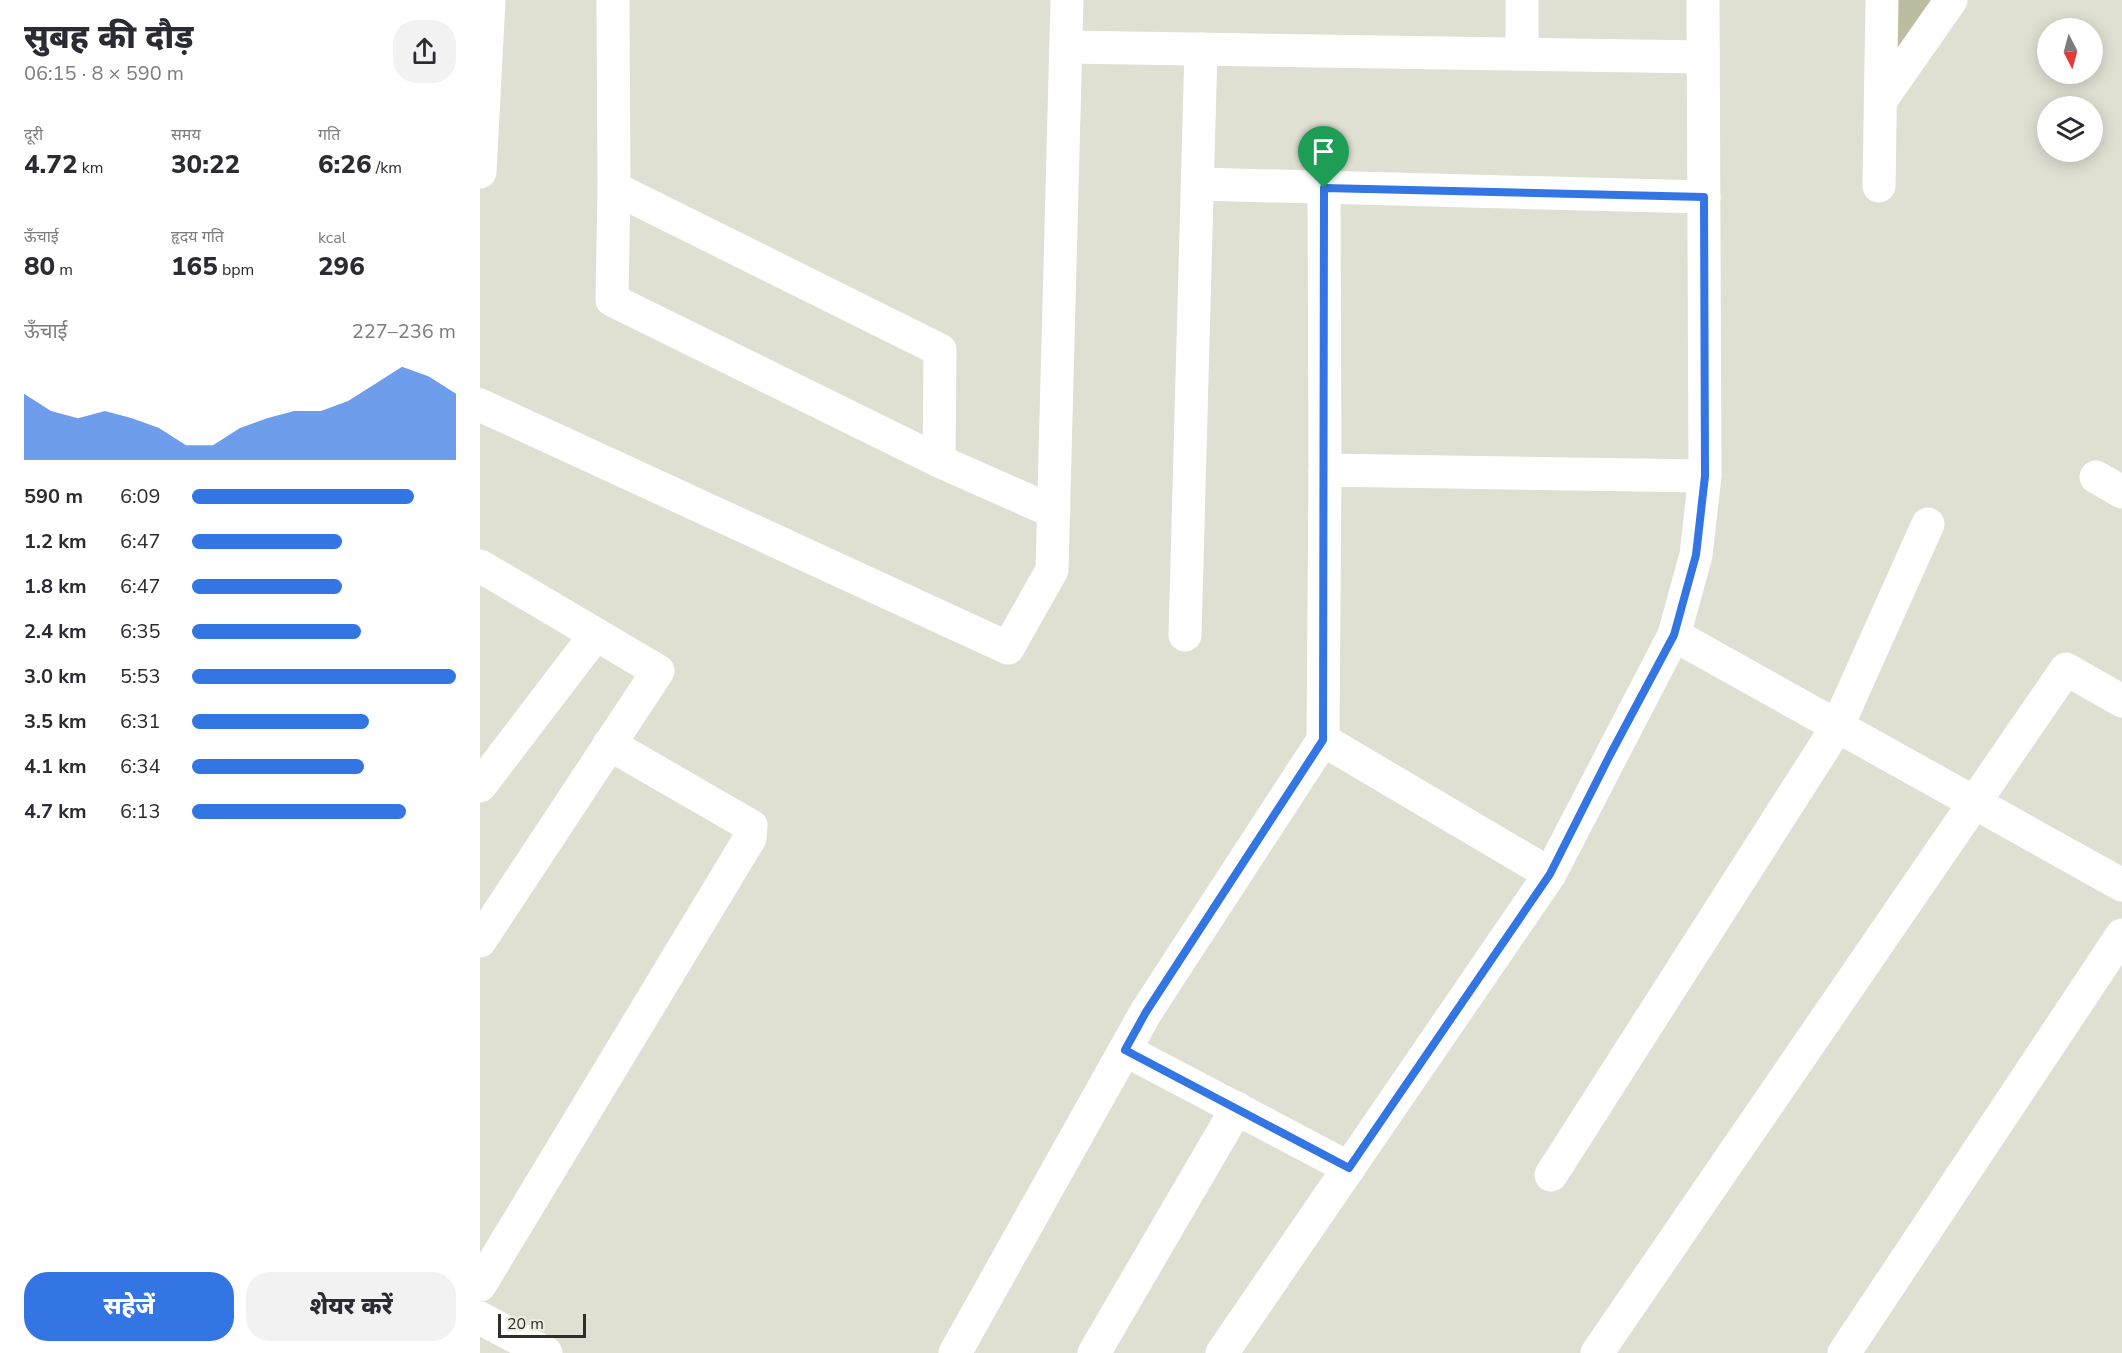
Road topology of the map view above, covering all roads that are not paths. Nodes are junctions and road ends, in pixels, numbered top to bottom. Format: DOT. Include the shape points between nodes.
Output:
graph roads {
  1 [pos="489,0"];
  2 [pos="613,0"];
  3 [pos="1067,0"];
  4 [pos="1522,0"];
  5 [pos="1703,0"];
  6 [pos="1882,0"];
  7 [pos="1951,0"];
  8 [pos="1066,47"];
  9 [pos="1201,49"];
  10 [pos="1522,54"];
  11 [pos="1703,57"];
  12 [pos="482,95"];
  13 [pos="1881,100"];
  14 [pos="480,172"];
  15 [pos="1198,184"];
  16 [pos="1879,186"];
  17 [pos="614,188"];
  18 [pos="1324,188"];
  19 [pos="1704,197"];
  20 [pos="480,405"];
  21 [pos="939,461"];
  22 [pos="1325,470"];
  23 [pos="1705,476"];
  24 [pos="1054,512"];
  25 [pos="1928,524"];
  26 [pos="480,566"];
  27 [pos="596,634"];
  28 [pos="1185,635"];
  29 [pos="1674,635"];
  30 [pos="2122,701"];
  31 [pos="1837,727"];
  32 [pos="1323,740"];
  33 [pos="609,744"];
  34 [pos="480,786"];
  35 [pos="1975,804"];
  36 [pos="1550,874"];
  37 [pos="2122,885"];
  38 [pos="2122,934"];
  39 [pos="480,941"];
  40 [pos="1125,1050"];
  41 [pos="1237,1108"];
  42 [pos="1349,1168"];
  43 [pos="1551,1175"];
  44 [pos="480,1285"];
  45 [pos="480,1318"];
  46 [pos="546,1353"];
  47 [pos="955,1353"];
  48 [pos="1094,1353"];
  49 [pos="1222,1353"];
  50 [pos="1597,1353"];
  51 [pos="1844,1353"];
  1 -- 12 [label="street"];
  2 -- 17 [label="street"];
  3 -- 8 [label="street"];
  4 -- 10 [label="street"];
  5 -- 11 [label="street"];
  6 -- 13 [label="street"];
  7 -- 13 [label="street"];
  8 -- 9 [label="street"];
  8 -- 24 [label="street"];
  9 -- 10 [label="street"];
  9 -- 15 [label="street"];
  10 -- 11 [label="street"];
  11 -- 19 [label="street"];
  12 -- 14 [label="street"];
  13 -- 16 [label="street"];
  15 -- 18 [label="street"];
  15 -- 28 [label="street"];
  17 -- 21 [label="street" via="940,350"];
  17 -- 21 [label="street" via="612,300"];
  18 -- 19 [label="street"];
  18 -- 22 [label="street"];
  19 -- 23 [label="street"];
  20 -- 24 [label="street" via="1008,648 1052,570"];
  21 -- 24 [label="street"];
  22 -- 23 [label="street"];
  22 -- 32 [label="street"];
  23 -- 29 [label="street" via="1696,555"];
  25 -- 31 [label="street"];
  26 -- 27 [label="street"];
  27 -- 33 [label="street" via="658,671"];
  27 -- 34 [label="street"];
  29 -- 31 [label="street"];
  29 -- 36 [label="street"];
  30 -- 35 [label="street" via="2066,669"];
  31 -- 35 [label="street"];
  31 -- 43 [label="street"];
  32 -- 36 [label="street"];
  32 -- 40 [label="street"];
  33 -- 39 [label="street"];
  33 -- 44 [label="street" via="751,826 750,838"];
  35 -- 37 [label="street"];
  35 -- 50 [label="street"];
  36 -- 42 [label="street"];
  38 -- 51 [label="street"];
  40 -- 41 [label="street"];
  40 -- 47 [label="street"];
  41 -- 42 [label="street"];
  41 -- 48 [label="street"];
  42 -- 49 [label="street"];
  45 -- 46 [label="street"];
}
